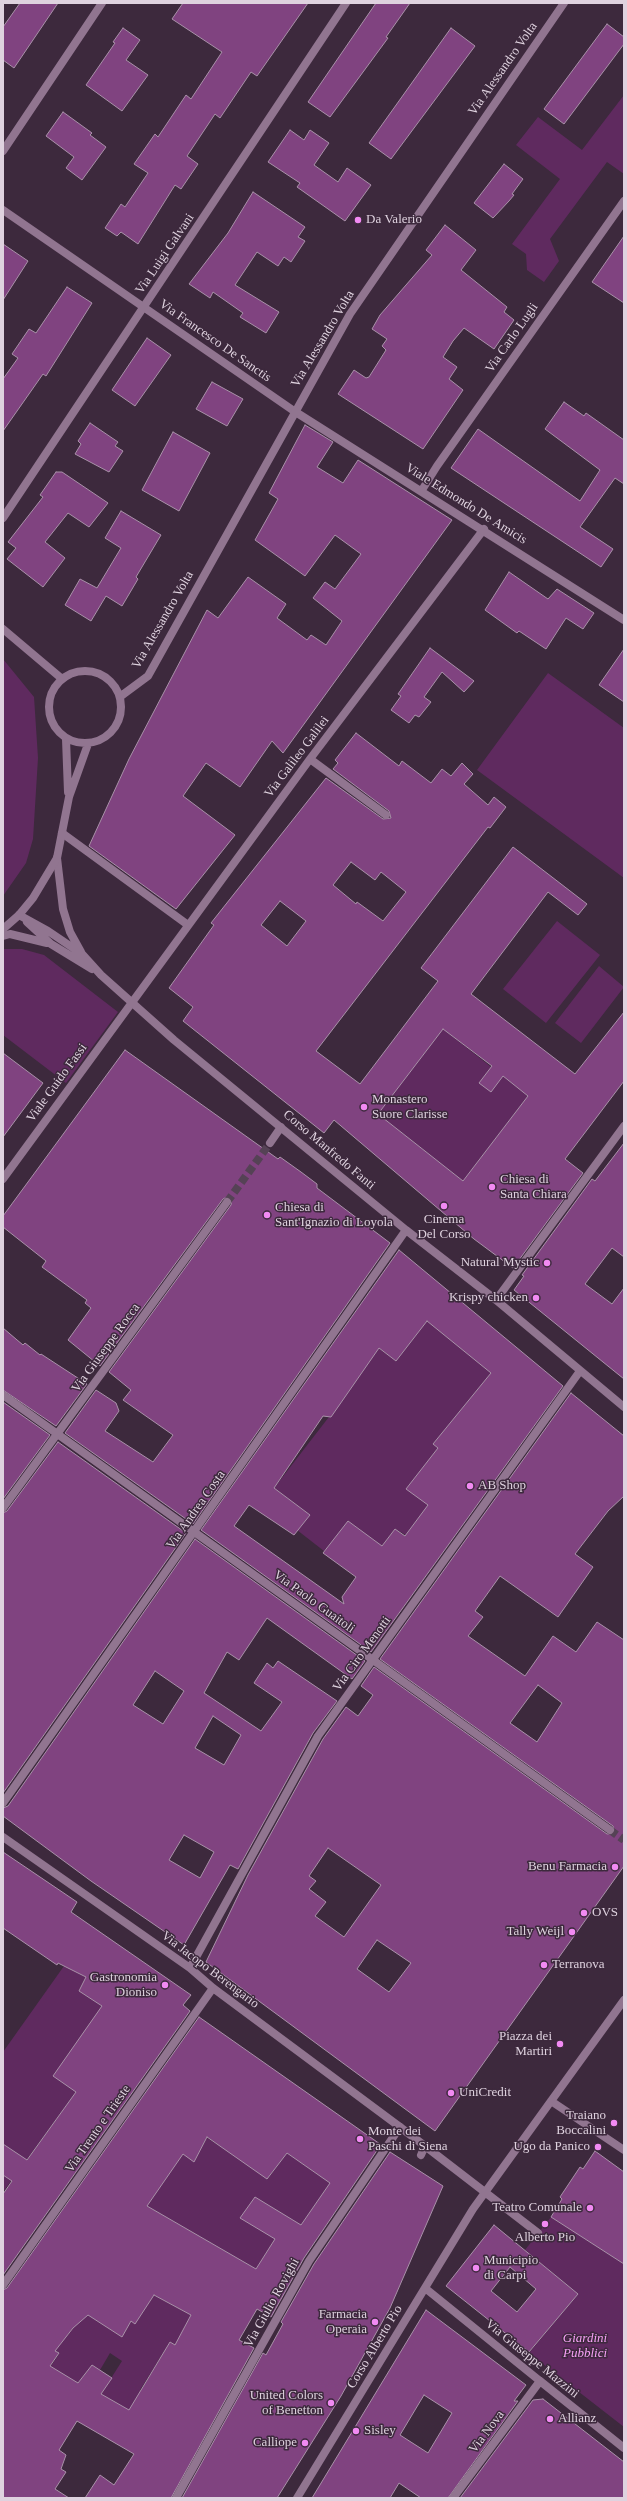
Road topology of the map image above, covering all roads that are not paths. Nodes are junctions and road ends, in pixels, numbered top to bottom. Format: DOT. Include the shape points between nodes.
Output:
graph roads {
  1 [pos="102,3"];
  2 [pos="346,3"];
  3 [pos="564,3"];
  4 [pos="3,151"];
  5 [pos="624,201"];
  6 [pos="3,210"];
  7 [pos="144,307"];
  8 [pos="294,411"];
  9 [pos="422,490"];
  10 [pos="3,518"];
  11 [pos="484,529"];
  12 [pos="624,620"];
  13 [pos="3,629"];
  14 [pos="61,678"];
  15 [pos="122,696"];
  16 [pos="66,739"];
  17 [pos="88,744"];
  18 [pos="310,759"];
  19 [pos="69,797"];
  20 [pos="386,815"];
  21 [pos="62,833"];
  22 [pos="57,858"];
  23 [pos="19,915"];
  24 [pos="188,925"];
  25 [pos="3,929"];
  26 [pos="3,936"];
  27 [pos="51,944"];
  28 [pos="82,954"];
  29 [pos="101,975"];
  30 [pos="131,1001"];
  31 [pos="624,1126"];
  32 [pos="282,1127"];
  33 [pos="270,1143"];
  34 [pos="3,1179"];
  35 [pos="227,1202"];
  36 [pos="406,1230"];
  37 [pos="496,1300"];
  38 [pos="580,1371"];
  39 [pos="3,1395"];
  40 [pos="624,1407"];
  41 [pos="58,1434"];
  42 [pos="3,1508"];
  43 [pos="196,1531"];
  44 [pos="373,1660"];
  45 [pos="3,1803"];
  46 [pos="610,1830"];
  47 [pos="3,1837"];
  48 [pos="190,1968"];
  49 [pos="213,1988"];
  50 [pos="624,2000"];
  51 [pos="551,2101"];
  52 [pos="400,2127"];
  53 [pos="425,2146"];
  54 [pos="624,2150"];
  55 [pos="421,2155"];
  56 [pos="486,2191"];
  57 [pos="538,2233"];
  58 [pos="3,2285"];
  59 [pos="425,2288"];
  60 [pos="540,2381"];
  61 [pos="624,2448"];
  62 [pos="176,2498"];
  63 [pos="297,2498"];
  64 [pos="453,2498"];
  1 -- 4 [label="street"];
  2 -- 7 [label="street, Via Luigi Galvani"];
  3 -- 8 [label="street, Via Alessandro Volta" via="350,314"];
  5 -- 9 [label="street, Via Carlo Lugli"];
  6 -- 7 [label="street, Via Francesco De Sanctis"];
  7 -- 8 [label="street, Via Francesco De Sanctis"];
  7 -- 10 [label="street, Via Luigi Galvani"];
  8 -- 9 [label="street, Viale Edmondo De Amicis"];
  8 -- 15 [label="street, Via Alessandro Volta" via="148,676"];
  9 -- 11 [label="street, Viale Edmondo De Amicis"];
  11 -- 12 [label="street, Viale Edmondo De Amicis"];
  11 -- 18 [label="street, Via Galileo Galilei"];
  13 -- 14 [label="street"];
  14 -- 15 [label="street" via="84,669 95,672 107,676"];
  14 -- 16 [label="street" via="48,698 50,721"];
  15 -- 17 [label="street" via="121,718 108,736"];
  16 -- 17 [label="street"];
  16 -- 19 [label="street"];
  17 -- 19 [label="street"];
  18 -- 20 [label="street"];
  18 -- 24 [label="street, Via Galileo Galilei"];
  19 -- 21 [label="street"];
  21 -- 22 [label="street"];
  21 -- 24 [label="street"];
  22 -- 23 [label="street" via="33,898"];
  22 -- 28 [label="street" via="63,909 70,932"];
  23 -- 25 [label="street"];
  23 -- 27 [label="street"];
  23 -- 28 [label="street" via="48,930"];
  24 -- 30 [label="street, Via Galileo Galilei"];
  26 -- 27 [label="street" via="25,936"];
  27 -- 29 [label="street"];
  28 -- 29 [label="street"];
  29 -- 30 [label="street, Corso Manfredo Fanti"];
  30 -- 32 [label="street, Corso Manfredo Fanti" via="174,1040"];
  30 -- 34 [label="street, Viale Guido Fassi"];
  31 -- 37 [label="street"];
  32 -- 33 [label="street"];
  32 -- 36 [label="street, Corso Manfredo Fanti"];
  35 -- 41 [label="street, Via Giuseppe Rocca"];
  36 -- 37 [label="street, Corso Manfredo Fanti"];
  36 -- 43 [label="street, Via Andrea Costa"];
  37 -- 38 [label="street, Corso Manfredo Fanti"];
  38 -- 40 [label="street, Corso Manfredo Fanti"];
  38 -- 44 [label="street, Via Ciro Menotti"];
  39 -- 41 [label="street, Via Paolo Guaitoli"];
  41 -- 42 [label="street, Via Giuseppe Rocca"];
  41 -- 43 [label="street, Via Paolo Guaitoli"];
  43 -- 44 [label="street, Via Paolo Guaitoli"];
  43 -- 45 [label="street, Via Andrea Costa"];
  44 -- 46 [label="street, Via Paolo Guaitoli"];
  44 -- 48 [label="street, Via Ciro Menotti" via="318,1736"];
  47 -- 48 [label="street, Via Jacopo Berengario"];
  48 -- 49 [label="street, Via Jacopo Berengario"];
  49 -- 52 [label="street, Via Jacopo Berengario"];
  49 -- 58 [label="street, Via Trento e Trieste"];
  50 -- 51 [label="street"];
  51 -- 54 [label="street"];
  51 -- 56 [label="street"];
  52 -- 53 [label="street"];
  52 -- 62 [label="street, Via Giulio Rovighi" via="310,2261"];
  53 -- 55 [label="street"];
  53 -- 56 [label="street"];
  56 -- 57 [label="street"];
  56 -- 59 [label="street, Corso Alberto Pio"];
  59 -- 60 [label="street, Via Giuseppe Mazzini"];
  59 -- 63 [label="street, Corso Alberto Pio"];
  60 -- 61 [label="street, Via Giuseppe Mazzini"];
  60 -- 64 [label="street, Via Nova"];
}
